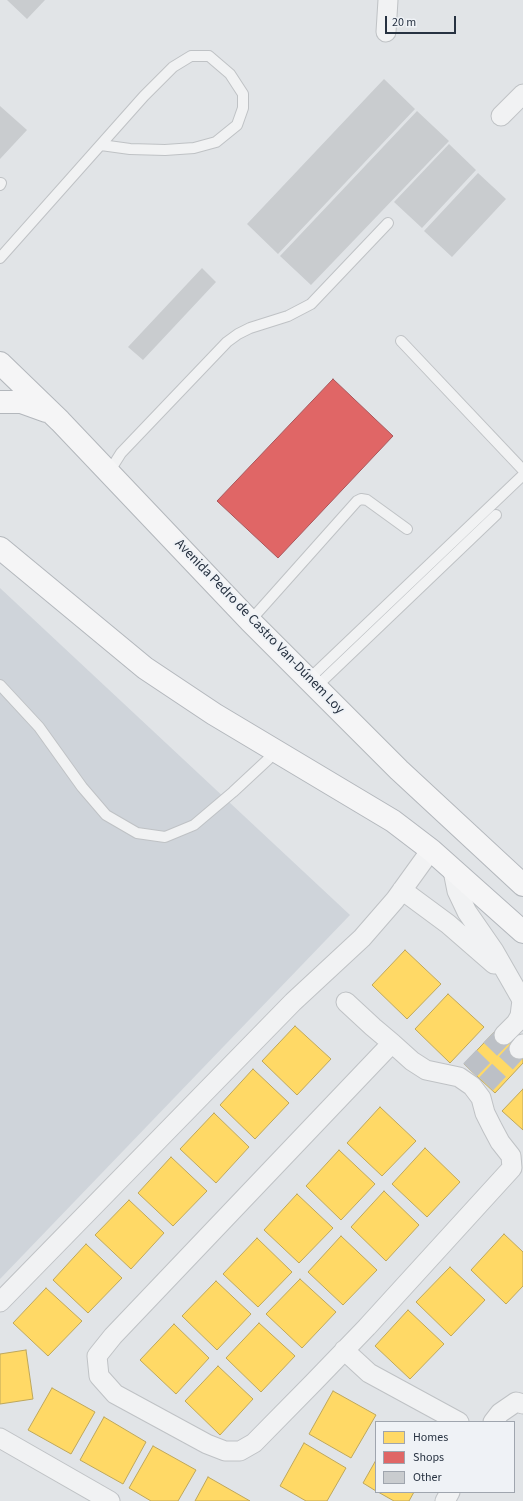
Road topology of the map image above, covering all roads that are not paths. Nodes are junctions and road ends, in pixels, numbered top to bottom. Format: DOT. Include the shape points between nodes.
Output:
graph roads {
  1 [pos="388,0"];
  2 [pos="386,32"];
  3 [pos="523,94"];
  4 [pos="501,116"];
  5 [pos="101,145"];
  6 [pos="388,223"];
  7 [pos="0,258"];
  8 [pos="401,341"];
  9 [pos="0,363"];
  10 [pos="0,402"];
  11 [pos="60,420"];
  12 [pos="523,470"];
  13 [pos="109,472"];
  14 [pos="523,475"];
  15 [pos="496,515"];
  16 [pos="407,529"];
  17 [pos="0,548"];
  18 [pos="250,621"];
  19 [pos="313,683"];
  20 [pos="0,685"];
  21 [pos="276,752"];
  22 [pos="430,850"];
  23 [pos="453,871"];
  24 [pos="523,885"];
  25 [pos="402,890"];
  26 [pos="523,932"];
  27 [pos="517,985"];
  28 [pos="346,1002"];
  29 [pos="504,1035"];
  30 [pos="392,1044"];
  31 [pos="0,1302"];
  32 [pos="344,1350"];
  33 [pos="523,1404"];
  34 [pos="456,1421"];
  35 [pos="493,1421"];
  36 [pos="0,1438"];
  37 [pos="110,1501"];
  1 -- 2 [label="street"];
  3 -- 4 [label="street"];
  5 -- 5 [label="lane" via="173,67 191,56 209,56 230,74 243,94 243,108 237,125 216,142 194,148 164,150"];
  5 -- 7 [label="lane"];
  6 -- 13 [label="lane" via="310,304 288,316 250,328 227,342 121,454"];
  8 -- 12 [label="lane"];
  9 -- 11 [label="highway, Avenida Pedro de Castro Van-Dúnem Loy"];
  10 -- 11 [label="highway" via="31,404"];
  11 -- 13 [label="highway, Avenida Pedro de Castro Van-Dúnem Loy"];
  13 -- 18 [label="highway, Avenida Pedro de Castro Van-Dúnem Loy"];
  14 -- 19 [label="lane"];
  15 -- 19 [label="lane"];
  16 -- 18 [label="lane" via="367,500 357,501"];
  17 -- 21 [label="highway" via="145,668"];
  18 -- 19 [label="highway, Avenida Pedro de Castro Van-Dúnem Loy"];
  19 -- 24 [label="highway, Avenida Pedro de Castro Van-Dúnem Loy" via="399,770"];
  20 -- 21 [label="lane" via="40,727 82,788 106,815 137,834 165,837 194,825"];
  21 -- 22 [label="highway" via="393,821"];
  22 -- 23 [label="highway"];
  22 -- 25 [label="street"];
  23 -- 26 [label="highway"];
  23 -- 27 [label="street" via="457,891 467,912"];
  25 -- 27 [label="street" via="448,924"];
  25 -- 31 [label="street" via="362,938 293,1002"];
  27 -- 29 [label="street" via="522,1000 520,1016"];
  28 -- 30 [label="street"];
  30 -- 32 [label="street" via="426,1070 459,1077 466,1075 472,1086 481,1089 486,1113 500,1142 511,1156 512,1168"];
  30 -- 32 [label="street" via="113,1336 97,1356 99,1376 115,1394 207,1444 225,1451 240,1451 254,1443"];
  32 -- 34 [label="street" via="369,1373"];
  33 -- 35 [label="street" via="516,1402"];
  36 -- 37 [label="street"];
}
